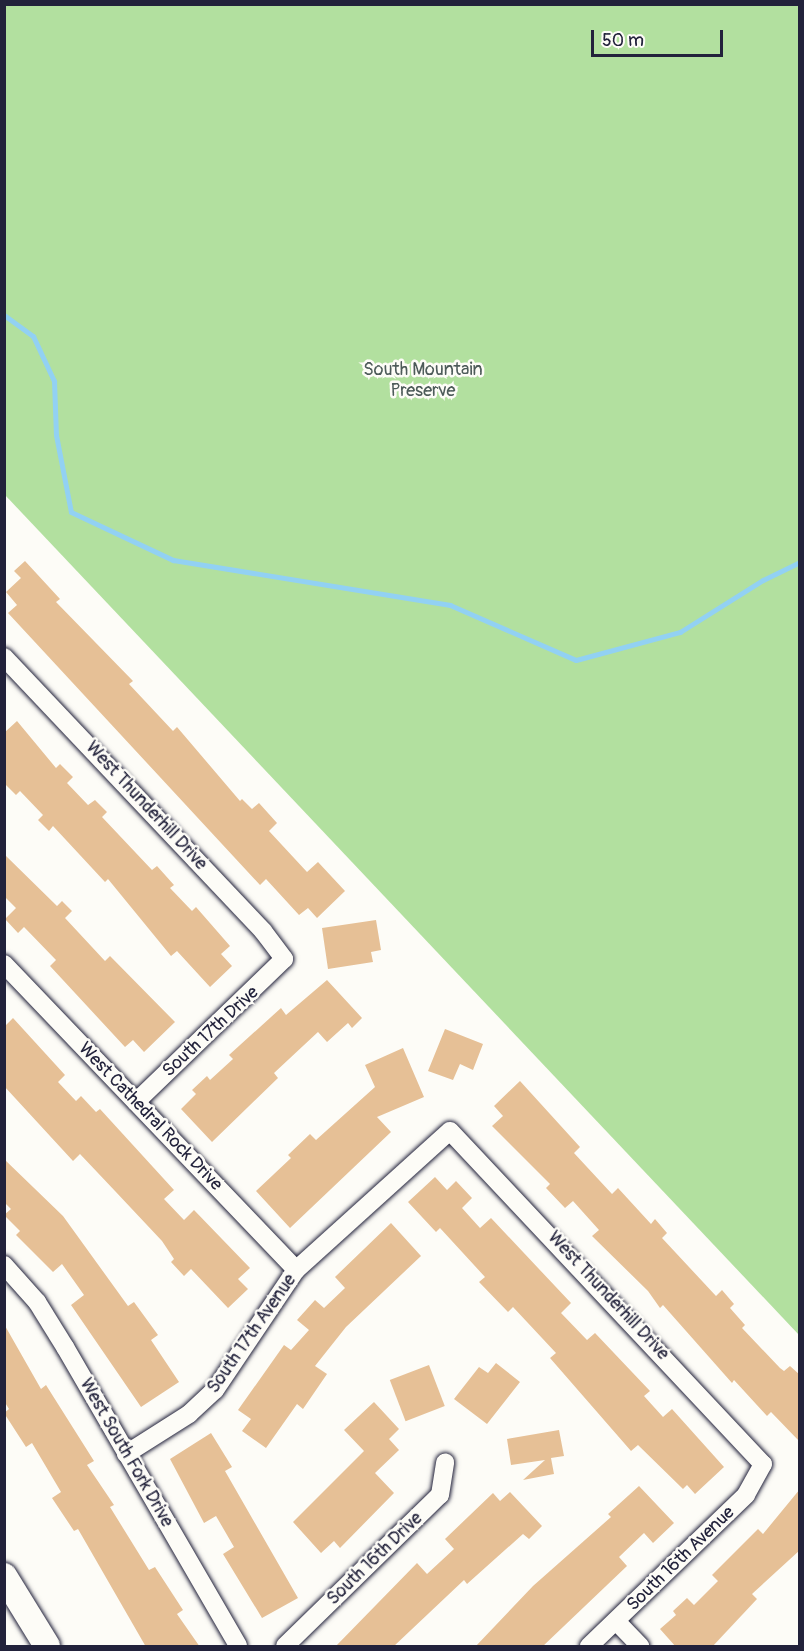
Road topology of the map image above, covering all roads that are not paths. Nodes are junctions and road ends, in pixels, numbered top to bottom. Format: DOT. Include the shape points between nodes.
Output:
graph roads {
  1 [pos="4,657"];
  2 [pos="284,959"];
  3 [pos="4,964"];
  4 [pos="136,1102"];
  5 [pos="450,1131"];
  6 [pos="4,1265"];
  7 [pos="296,1270"];
  8 [pos="126,1454"];
  9 [pos="445,1462"];
  10 [pos="763,1464"];
  11 [pos="4,1576"];
  12 [pos="13,1607"];
  13 [pos="616,1622"];
  14 [pos="47,1647"];
  15 [pos="238,1647"];
  16 [pos="285,1647"];
  17 [pos="589,1647"];
  18 [pos="640,1647"];
  1 -- 2 [label="street, West Thunderhill Drive" via="264,931"];
  2 -- 4 [label="street, South 17th Drive"];
  3 -- 4 [label="street, West Cathedral Rock Drive"];
  4 -- 7 [label="street, West Cathedral Rock Drive"];
  5 -- 7 [label="street, South 17th Avenue"];
  5 -- 10 [label="street, West Thunderhill Drive"];
  6 -- 8 [label="street, West South Fork Drive" via="37,1302"];
  7 -- 8 [label="street, South 17th Avenue" via="215,1390 189,1414"];
  8 -- 15 [label="street, West South Fork Drive"];
  9 -- 16 [label="street, South 16th Drive" via="440,1496"];
  10 -- 13 [label="street, South 16th Avenue" via="746,1495"];
  11 -- 12 [label="main road"];
  12 -- 14 [label="main road"];
  13 -- 17 [label="street, South 16th Avenue"];
  13 -- 18 [label="street"];
}
